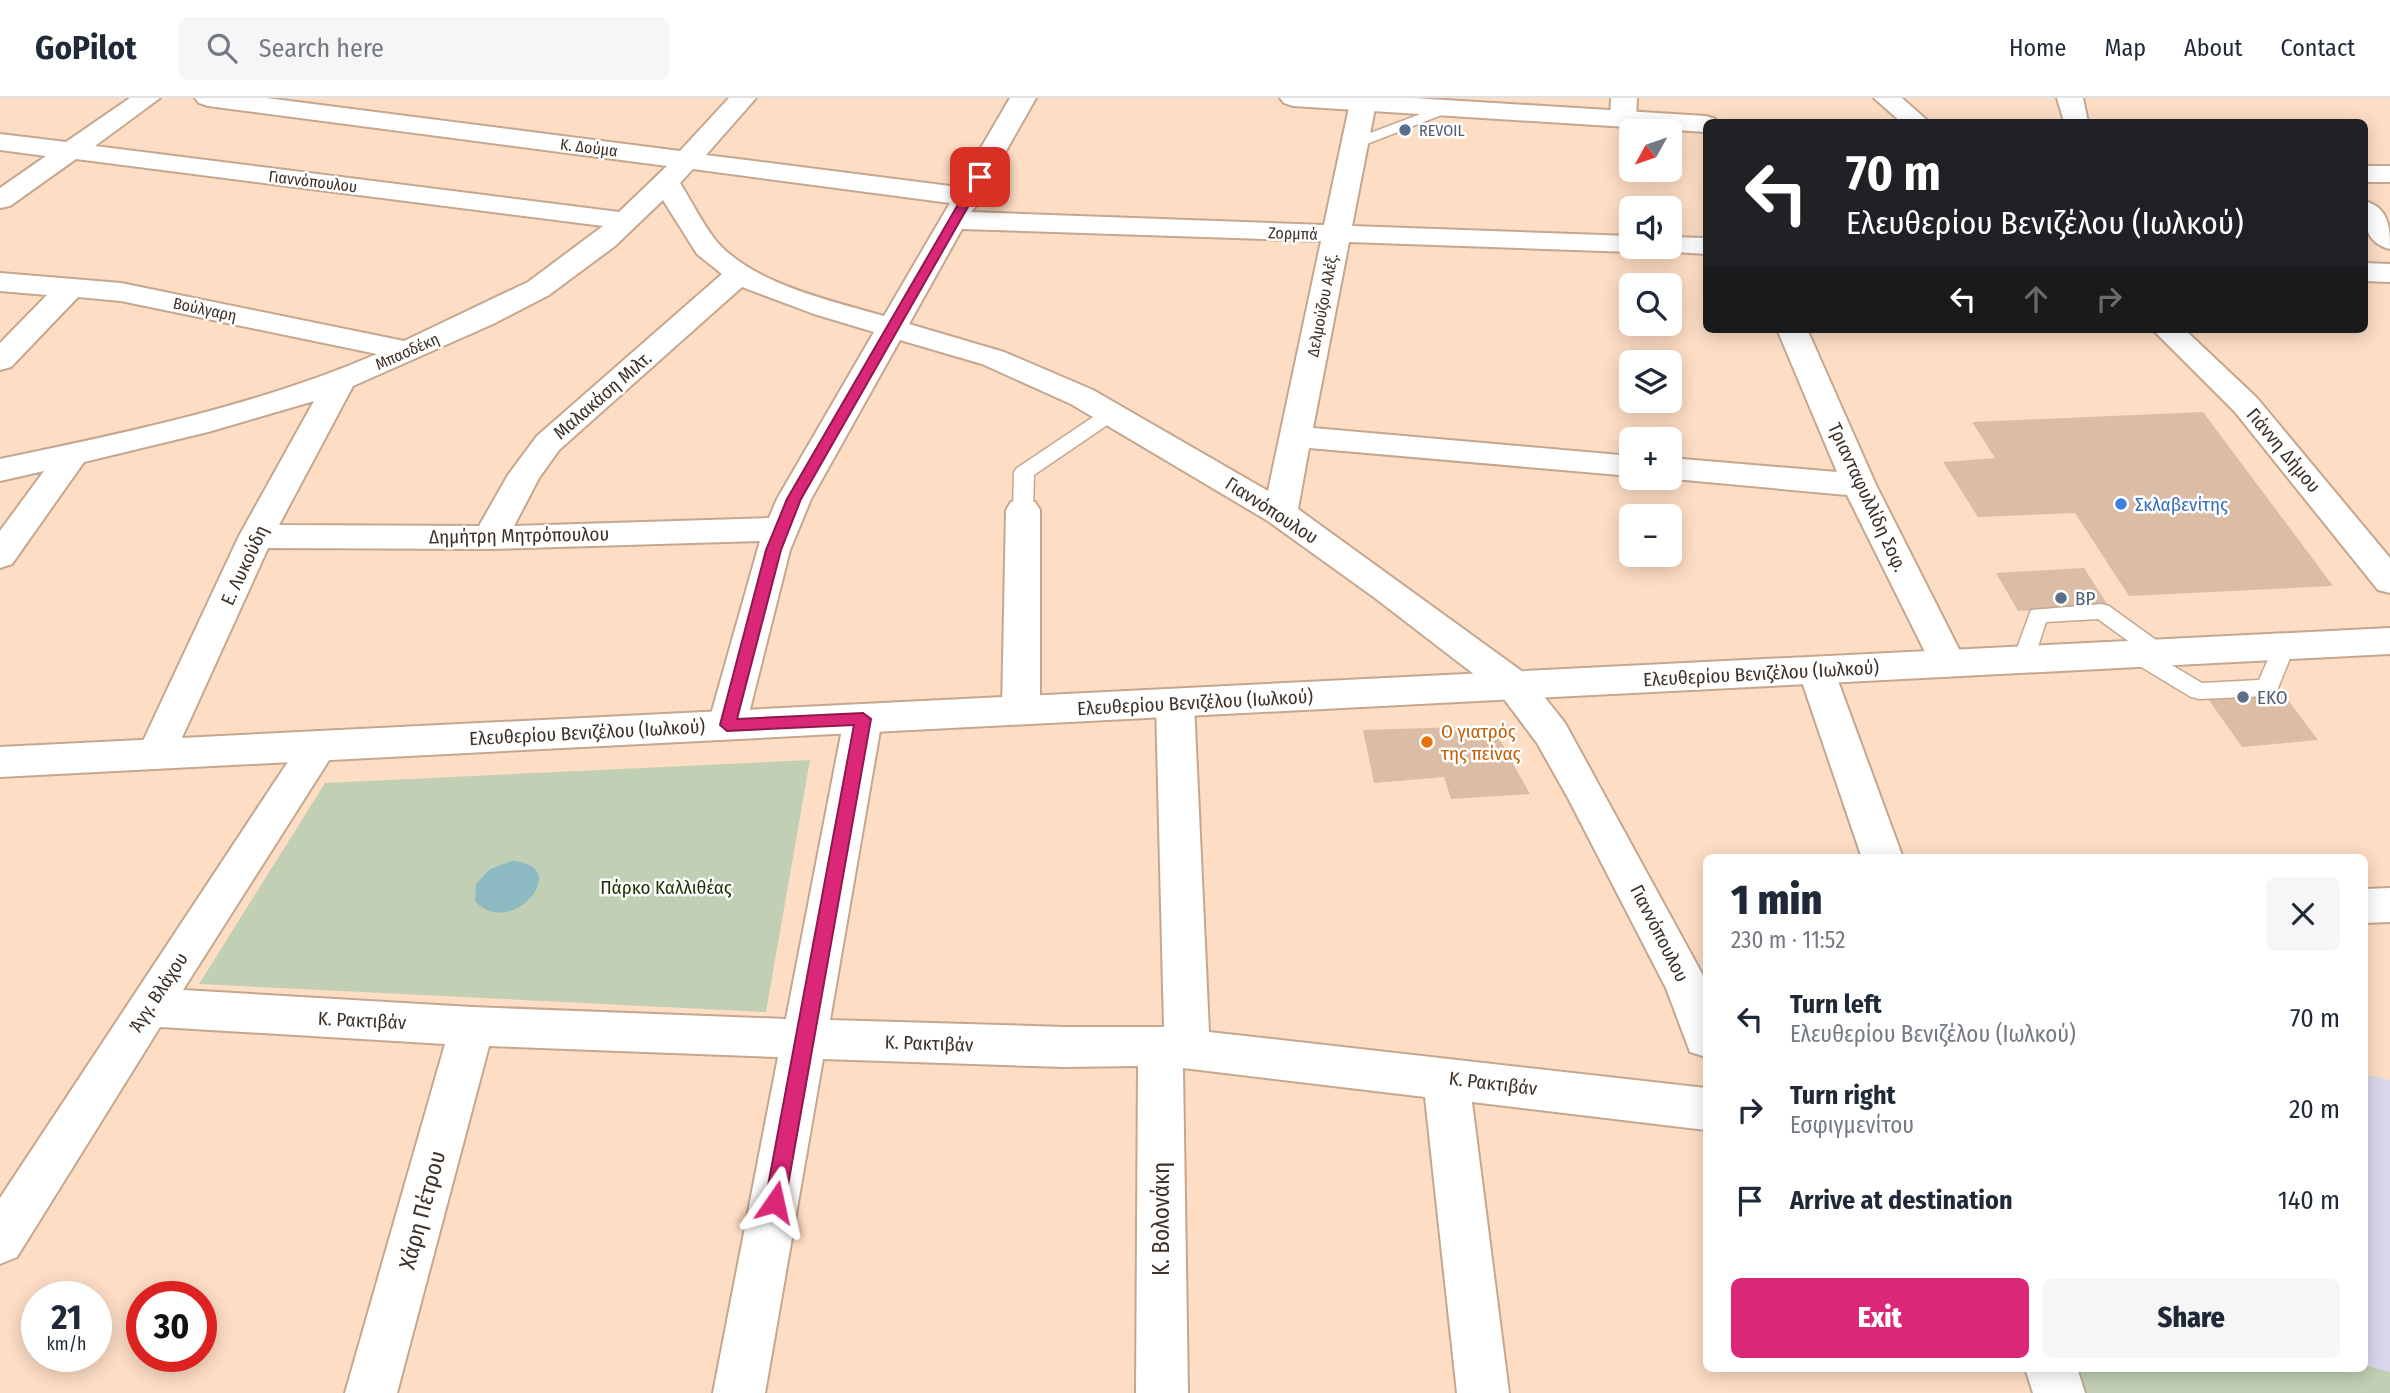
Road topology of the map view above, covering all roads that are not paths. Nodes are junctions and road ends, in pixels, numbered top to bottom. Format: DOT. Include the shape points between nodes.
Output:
graph roads {
  1 [pos="148,98"];
  2 [pos="208,98"];
  3 [pos="743,98"];
  4 [pos="1023,98"];
  5 [pos="1293,98"];
  6 [pos="1887,98"];
  7 [pos="2070,98"];
  8 [pos="1363,100"];
  9 [pos="1447,108"];
  10 [pos="1623,108"];
  11 [pos="1912,119"];
  12 [pos="2075,119"];
  13 [pos="1703,123"];
  14 [pos="0,142"];
  15 [pos="1354,144"];
  16 [pos="70,151"];
  17 [pos="677,172"];
  18 [pos="2368,174"];
  19 [pos="2390,174"];
  20 [pos="0,200"];
  21 [pos="962,209"];
  22 [pos="2368,214"];
  23 [pos="625,221"];
  24 [pos="1336,234"];
  25 [pos="2390,241"];
  26 [pos="1619,244"];
  27 [pos="1682,245"];
  28 [pos="1703,246"];
  29 [pos="2368,272"];
  30 [pos="2390,273"];
  31 [pos="739,274"];
  32 [pos="0,282"];
  33 [pos="72,286"];
  34 [pos="893,329"];
  35 [pos="1794,333"];
  36 [pos="2171,333"];
  37 [pos="407,351"];
  38 [pos="0,361"];
  39 [pos="341,380"];
  40 [pos="1112,412"];
  41 [pos="1296,437"];
  42 [pos="74,453"];
  43 [pos="1619,465"];
  44 [pos="0,470"];
  45 [pos="1682,470"];
  46 [pos="1859,485"];
  47 [pos="1023,510"];
  48 [pos="1280,513"];
  49 [pos="782,529"];
  50 [pos="256,536"];
  51 [pos="490,537"];
  52 [pos="0,556"];
  53 [pos="2390,581"];
  54 [pos="2390,641"];
  55 [pos="1948,663"];
  56 [pos="1816,670"];
  57 [pos="1514,685"];
  58 [pos="1175,703"];
  59 [pos="1021,710"];
  60 [pos="863,719"];
  61 [pos="727,725"];
  62 [pos="319,746"];
  63 [pos="156,754"];
  64 [pos="4,767"];
  65 [pos="1883,854"];
  66 [pos="2390,905"];
  67 [pos="2368,906"];
  68 [pos="148,1007"];
  69 [pos="472,1026"];
  70 [pos="1703,1030"];
  71 [pos="806,1039"];
  72 [pos="1173,1047"];
  73 [pos="1446,1077"];
  74 [pos="1703,1109"];
  75 [pos="0,1241"];
  76 [pos="2052,1372"];
  77 [pos="371,1393"];
  78 [pos="739,1393"];
  79 [pos="1162,1393"];
  80 [pos="1483,1393"];
  81 [pos="2059,1393"];
  1 -- 16 [label="street"];
  2 -- 17 [label="street, Κ. Δούμα"];
  3 -- 17 [label="street, Μπασδέκη"];
  4 -- 21 [label="street"];
  5 -- 8 [label="street"];
  6 -- 11 [label="street"];
  7 -- 12 [label="street"];
  8 -- 9 [label="street"];
  8 -- 15 [label="street, Δελμούζου Αλέξ."];
  9 -- 10 [label="street"];
  9 -- 15 [label="lane"];
  10 -- 13 [label="street"];
  14 -- 16 [label="street, Γιαννόπουλου"];
  15 -- 24 [label="street, Δελμούζου Αλέξ."];
  16 -- 20 [label="street"];
  16 -- 23 [label="street, Γιαννόπουλου"];
  17 -- 21 [label="street, Κ. Δούμα"];
  17 -- 23 [label="street, Μπασδέκη"];
  17 -- 31 [label="street, Γιαννόπουλου" via="708,248"];
  18 -- 19 [label="street"];
  21 -- 24 [label="street, Ζορμπά"];
  21 -- 34 [label="street"];
  22 -- 25 [label="street"];
  23 -- 37 [label="street, Μπασδέκη" via="537,289"];
  24 -- 26 [label="street, Ζορμπά"];
  24 -- 41 [label="street, Δελμούζου Αλέξ."];
  27 -- 28 [label="street"];
  29 -- 30 [label="street"];
  31 -- 34 [label="street, Γιαννόπουλου" via="800,300"];
  31 -- 51 [label="street, Μαλακάση Μιλτ." via="548,443 524,475"];
  32 -- 33 [label="street, Βούλγαρη"];
  33 -- 37 [label="street, Βούλγαρη" via="131,293"];
  33 -- 38 [label="street"];
  34 -- 40 [label="street, Γιαννόπουλου" via="1022,369"];
  34 -- 49 [label="street" via="794,499"];
  35 -- 46 [label="street, Τριανταφυλλίδη Σοφ."];
  36 -- 53 [label="street, Γιάννη Δήμου" via="2246,405"];
  37 -- 39 [label="street, Μπασδέκη"];
  39 -- 42 [label="street, Μπασδέκη" via="258,408"];
  39 -- 50 [label="street, Ε. Λυκούδη"];
  40 -- 47 [label="lane" via="1024,472"];
  40 -- 48 [label="street, Γιαννόπουλου"];
  41 -- 43 [label="street"];
  41 -- 48 [label="street, Δελμούζου Αλέξ."];
  42 -- 44 [label="street, Μπασδέκη"];
  42 -- 52 [label="street"];
  45 -- 46 [label="street"];
  46 -- 55 [label="street, Τριανταφυλλίδη Σοφ."];
  47 -- 59 [label="street"];
  48 -- 57 [label="street, Γιαννόπουλου"];
  49 -- 51 [label="street, Δημήτρη Μητρόπουλου"];
  49 -- 61 [label="street"];
  50 -- 51 [label="street, Δημήτρη Μητρόπουλου"];
  50 -- 63 [label="street, Ε. Λυκούδη"];
  54 -- 55 [label="street, Ελευθερίου Βενιζέλου (Ιωλκού)"];
  55 -- 56 [label="street, Ελευθερίου Βενιζέλου (Ιωλκού)"];
  56 -- 57 [label="street, Ελευθερίου Βενιζέλου (Ιωλκού)"];
  56 -- 65 [label="street"];
  57 -- 58 [label="street, Ελευθερίου Βενιζέλου (Ιωλκού)"];
  57 -- 70 [label="street, Γιαννόπουλου" via="1551,733 1586,792 1682,976"];
  58 -- 59 [label="street, Ελευθερίου Βενιζέλου (Ιωλκού)"];
  58 -- 72 [label="street, Κ. Βολονάκη"];
  59 -- 60 [label="street, Ελευθερίου Βενιζέλου (Ιωλκού)"];
  60 -- 61 [label="street, Ελευθερίου Βενιζέλου (Ιωλκού)"];
  60 -- 71 [label="street"];
  61 -- 62 [label="street, Ελευθερίου Βενιζέλου (Ιωλκού)"];
  62 -- 63 [label="street, Ελευθερίου Βενιζέλου (Ιωλκού)"];
  62 -- 68 [label="street, Άγγ. Βλάχου"];
  63 -- 64 [label="street, Ελευθερίου Βενιζέλου (Ιωλκού)"];
  66 -- 67 [label="street"];
  68 -- 69 [label="street, Κ. Ρακτιβάν"];
  68 -- 75 [label="street, Άγγ. Βλάχου"];
  69 -- 71 [label="street, Κ. Ρακτιβάν"];
  69 -- 77 [label="street, Χάρη Πέτρου"];
  71 -- 72 [label="street, Κ. Ρακτιβάν"];
  71 -- 78 [label="street"];
  72 -- 73 [label="street, Κ. Ρακτιβάν"];
  72 -- 79 [label="street, Κ. Βολονάκη"];
  73 -- 74 [label="street, Κ. Ρακτιβάν"];
  73 -- 80 [label="street"];
  76 -- 81 [label="street"];
}
